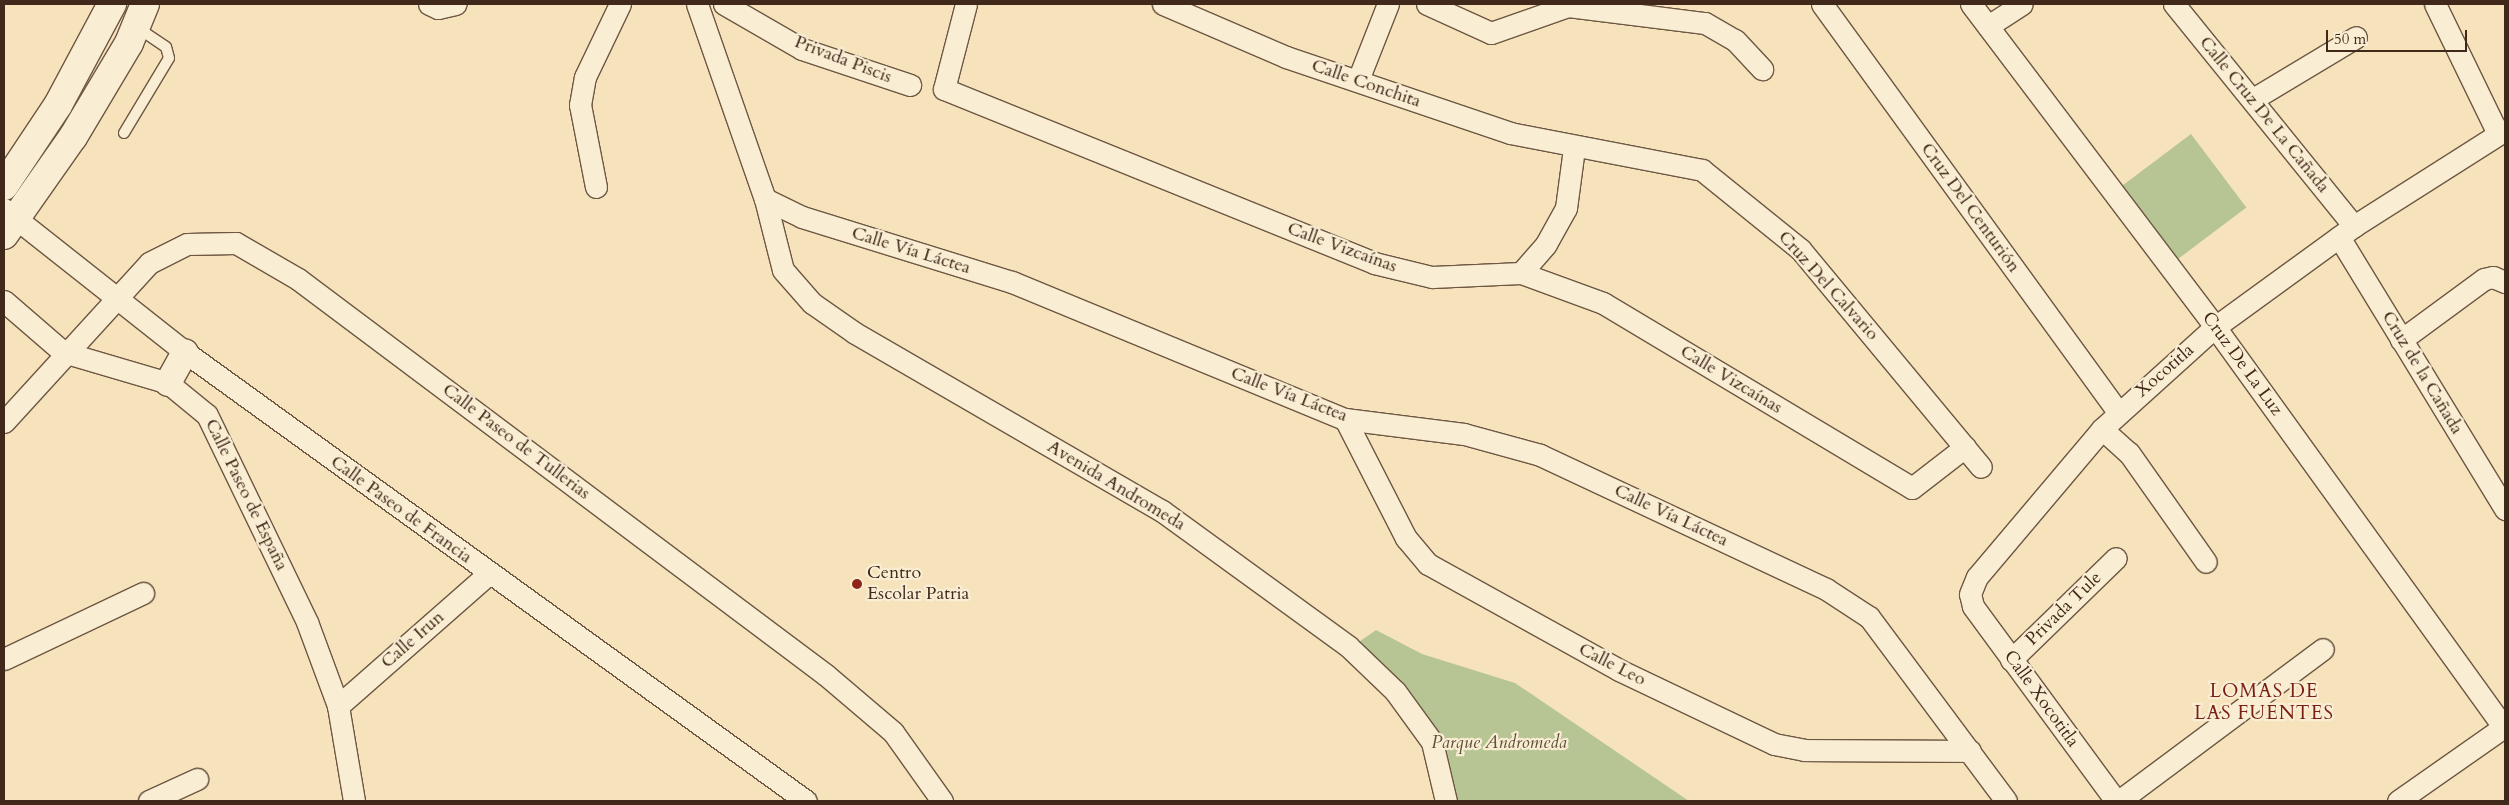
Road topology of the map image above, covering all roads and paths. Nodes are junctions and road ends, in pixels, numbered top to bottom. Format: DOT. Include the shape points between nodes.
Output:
graph roads {
  1 [pos="112,4"];
  2 [pos="429,4"];
  3 [pos="620,4"];
  4 [pos="697,4"];
  5 [pos="724,4"];
  6 [pos="966,4"];
  7 [pos="1163,4"];
  8 [pos="1427,4"];
  9 [pos="1822,4"];
  10 [pos="1971,4"];
  11 [pos="2022,4"];
  12 [pos="2174,4"];
  13 [pos="2435,4"];
  14 [pos="454,6"];
  15 [pos="1386,8"];
  16 [pos="140,15"];
  17 [pos="1988,26"];
  18 [pos="2356,37"];
  19 [pos="1762,69"];
  20 [pos="1358,80"];
  21 [pos="910,86"];
  22 [pos="2253,99"];
  23 [pos="2502,132"];
  24 [pos="124,133"];
  25 [pos="1574,148"];
  26 [pos="4,186"];
  27 [pos="596,187"];
  28 [pos="766,200"];
  29 [pos="8,221"];
  30 [pos="2347,232"];
  31 [pos="1521,273"];
  32 [pos="2505,282"];
  33 [pos="113,297"];
  34 [pos="4,301"];
  35 [pos="2215,327"];
  36 [pos="2401,340"];
  37 [pos="63,352"];
  38 [pos="185,352"];
  39 [pos="168,383"];
  40 [pos="2118,412"];
  41 [pos="1345,419"];
  42 [pos="4,422"];
  43 [pos="2102,428"];
  44 [pos="1965,446"];
  45 [pos="1981,467"];
  46 [pos="2505,509"];
  47 [pos="2116,558"];
  48 [pos="2206,562"];
  49 [pos="488,574"];
  50 [pos="143,593"];
  51 [pos="1970,594"];
  52 [pos="2323,648"];
  53 [pos="4,659"];
  54 [pos="2011,660"];
  55 [pos="338,706"];
  56 [pos="2505,727"];
  57 [pos="1970,751"];
  58 [pos="197,779"];
  59 [pos="149,801"];
  60 [pos="354,801"];
  61 [pos="806,801"];
  62 [pos="942,801"];
  63 [pos="1446,801"];
  64 [pos="2006,801"];
  65 [pos="2118,801"];
  66 [pos="2398,801"];
  1 -- 26 [label="main road" via="58,106"];
  2 -- 14 [label="street"];
  3 -- 27 [label="street" via="585,77 580,105"];
  4 -- 28 [label="street"];
  5 -- 21 [label="street, Privada Piscis" via="802,49"];
  6 -- 31 [label="street, Calle Vizcaínas" via="944,89 1374,263 1432,277"];
  7 -- 20 [label="street, Calle Conchita" via="1286,58"];
  8 -- 19 [label="street" via="1491,33 1568,6 1705,24 1735,40"];
  9 -- 40 [label="street, Cruz Del Centurión"];
  10 -- 17 [label="street, Cruz De La Luz"];
  11 -- 17 [label="street"];
  12 -- 22 [label="street, Calle Cruz De La Cañada"];
  13 -- 23 [label="street"];
  15 -- 20 [label="street"];
  16 -- 24 [label="lane" via="166,48 169,58"];
  16 -- 29 [label="main road" via="73,137"];
  17 -- 35 [label="street, Cruz De La Luz"];
  18 -- 22 [label="street"];
  20 -- 25 [label="street, Calle Conchita" via="1510,133"];
  22 -- 30 [label="street, Calle Cruz De La Cañada"];
  23 -- 30 [label="street, Xocotitla"];
  25 -- 31 [label="street" via="1566,208 1546,244"];
  25 -- 44 [label="street, Cruz Del Calvario" via="1702,170 1752,206 1800,249"];
  28 -- 41 [label="street, Calle Vía Láctea" via="802,217 1012,282"];
  28 -- 63 [label="street, Avenida Andromeda" via="783,270 812,303 855,333 1162,511 1348,646 1395,691 1432,742"];
  29 -- 33 [label="street, Calle Paseo de Francia"];
  30 -- 35 [label="street, Xocotitla"];
  30 -- 36 [label="street, Cruz de la Cañada"];
  31 -- 44 [label="street, Calle Vizcaínas" via="1603,303 1912,488"];
  32 -- 36 [label="street" via="2493,276 2484,279"];
  33 -- 37 [label="street, Calle Paseo de Tullerias"];
  33 -- 38 [label="street, Calle Paseo de Francia"];
  33 -- 62 [label="street, Calle Paseo de Tullerias" via="149,262 187,244 236,243 271,260 826,675 893,732"];
  34 -- 37 [label="street, Calle Paseo de España"];
  35 -- 40 [label="street, Xocotitla"];
  35 -- 56 [label="street, Cruz De La Luz"];
  36 -- 46 [label="street, Cruz de la Cañada"];
  37 -- 39 [label="street, Calle Paseo de España"];
  37 -- 42 [label="street, Calle Paseo de Tullerias"];
  38 -- 39 [label="street"];
  38 -- 49 [label="street, Calle Paseo de Francia"];
  39 -- 55 [label="street, Calle Paseo de España" via="207,415 307,622"];
  40 -- 43 [label="street, Xocotitla"];
  41 -- 57 [label="street, Calle Vía Láctea" via="1464,434 1540,454 1826,589 1869,617"];
  41 -- 57 [label="street, Calle Leo" via="1406,538 1428,564 1618,670 1774,744 1804,750"];
  43 -- 48 [label="street" via="2128,453"];
  43 -- 51 [label="street, Xocotitla" via="1977,578"];
  44 -- 45 [label="street, Cruz Del Calvario"];
  47 -- 54 [label="street, Privada Tule"];
  49 -- 55 [label="street, Calle Irun"];
  49 -- 61 [label="street, Calle Paseo de Francia"];
  50 -- 53 [label="street"];
  51 -- 54 [label="street, Calle Xocotitla"];
  52 -- 65 [label="street"];
  54 -- 65 [label="street, Calle Xocotitla"];
  55 -- 60 [label="street, Calle Paseo de España"];
  56 -- 66 [label="street"];
  57 -- 64 [label="street, Calle Vía Láctea"];
  58 -- 59 [label="street"];
}
